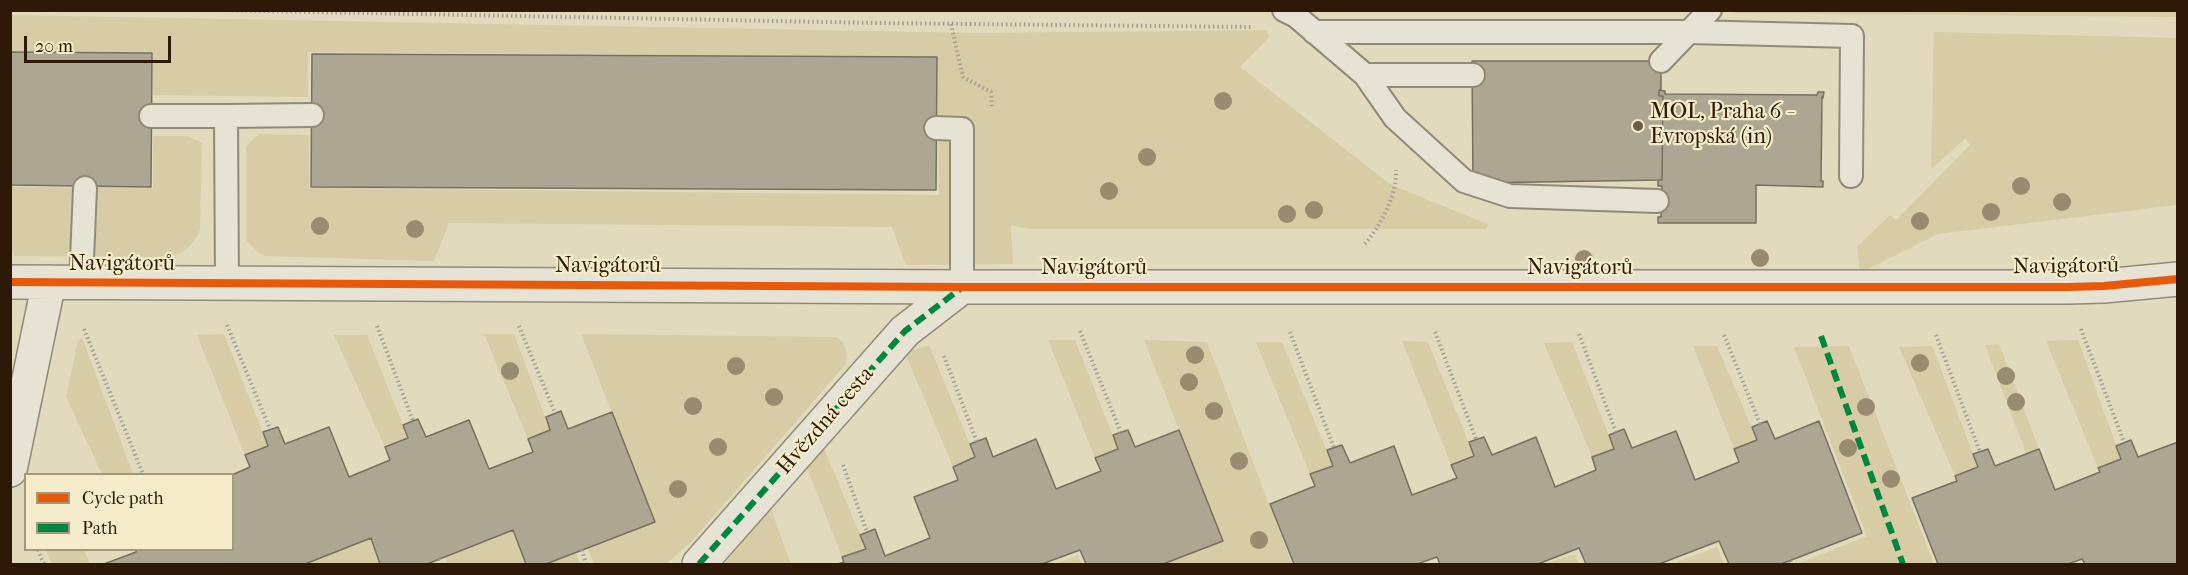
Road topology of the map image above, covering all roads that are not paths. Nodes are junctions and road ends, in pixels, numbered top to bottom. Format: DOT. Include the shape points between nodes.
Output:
graph roads {
  1 [pos="1284,10"];
  2 [pos="1710,10"];
  3 [pos="1314,32"];
  4 [pos="1689,32"];
  5 [pos="1661,62"];
  6 [pos="1365,75"];
  7 [pos="1473,75"];
  8 [pos="312,115"];
  9 [pos="151,116"];
  10 [pos="226,116"];
  11 [pos="936,128"];
  12 [pos="1851,176"];
  13 [pos="85,188"];
  14 [pos="1658,201"];
  15 [pos="2178,279"];
  16 [pos="10,282"];
  17 [pos="65,283"];
  18 [pos="226,284"];
  19 [pos="962,287"];
  20 [pos="10,471"];
  21 [pos="699,564"];
  1 -- 3 [label="lane"];
  2 -- 4 [label="lane"];
  3 -- 4 [label="lane"];
  3 -- 6 [label="lane"];
  4 -- 5 [label="lane"];
  4 -- 12 [label="lane" via="1852,36"];
  6 -- 7 [label="lane"];
  6 -- 14 [label="lane" via="1395,118 1464,181 1510,196"];
  8 -- 10 [label="lane"];
  9 -- 10 [label="lane"];
  10 -- 18 [label="lane"];
  11 -- 19 [label="lane" via="962,129"];
  13 -- 17 [label="lane"];
  15 -- 19 [label="street, Navigátorů" via="2104,286"];
  16 -- 17 [label="street, Navigátorů"];
  17 -- 18 [label="street, Navigátorů"];
  17 -- 20 [label="street"];
  18 -- 19 [label="street, Navigátorů"];
  19 -- 21 [label="street, Hvězdná cesta" via="905,331"];
}
